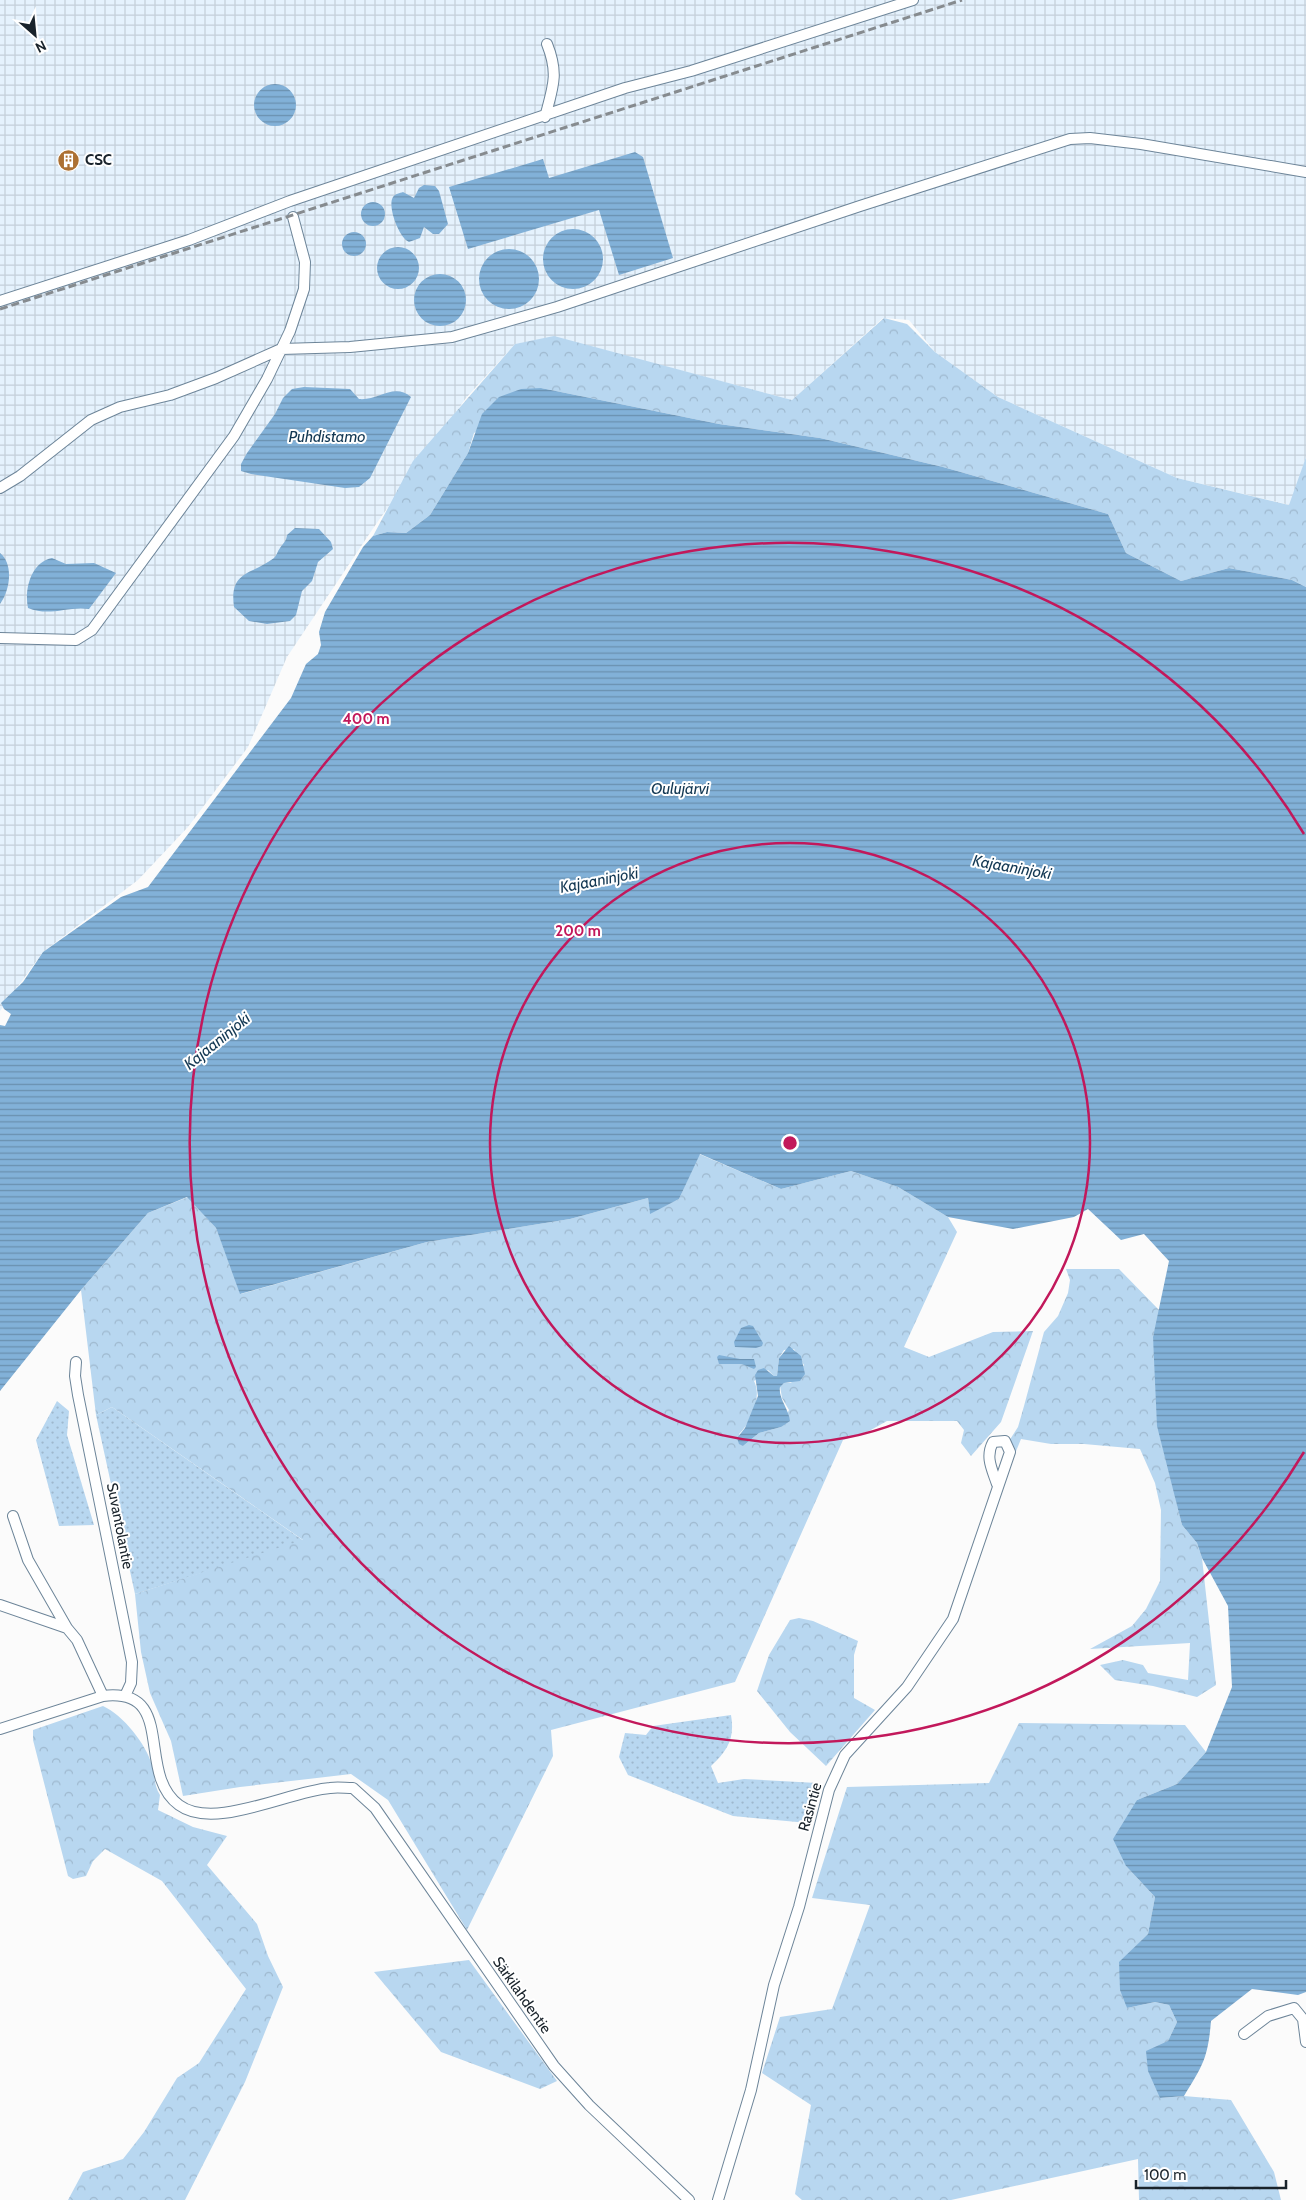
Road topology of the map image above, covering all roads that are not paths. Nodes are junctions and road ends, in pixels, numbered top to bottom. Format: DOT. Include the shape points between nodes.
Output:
graph roads {
  1 [pos="913,0"];
  2 [pos="547,44"];
  3 [pos="545,116"];
  4 [pos="1306,172"];
  5 [pos="293,217"];
  6 [pos="0,301"];
  7 [pos="281,349"];
  8 [pos="0,488"];
  9 [pos="0,638"];
  10 [pos="76,1362"];
  11 [pos="997,1484"];
  12 [pos="13,1516"];
  13 [pos="0,1605"];
  14 [pos="67,1628"];
  15 [pos="103,1696"];
  16 [pos="125,1696"];
  17 [pos="0,1729"];
  18 [pos="1244,2034"];
  19 [pos="1306,2042"];
  20 [pos="689,2200"];
  21 [pos="718,2200"];
  1 -- 3 [label="street" via="691,71 625,88"];
  2 -- 3 [label="street" via="555,75"];
  3 -- 6 [label="street" via="290,201 189,240"];
  4 -- 7 [label="street" via="1141,144 1070,139 566,304 452,337 350,347"];
  5 -- 7 [label="street" via="305,262 304,289"];
  7 -- 8 [label="street" via="216,378 170,395 120,407 91,420"];
  7 -- 9 [label="street" via="234,436 92,630 76,640"];
  10 -- 16 [label="street, Suvantolantie" via="78,1395 132,1662 131,1683"];
  11 -- 11 [label="street, Rasintie" via="1010,1452 1005,1441 993,1442 988,1457"];
  11 -- 21 [label="street, Rasintie" via="953,1619 907,1687 845,1755 829,1790 799,1907 774,1985 751,2090"];
  12 -- 14 [label="street" via="28,1560"];
  13 -- 14 [label="street"];
  14 -- 15 [label="street" via="77,1640"];
  15 -- 16 [label="street"];
  15 -- 17 [label="street"];
  16 -- 20 [label="street, Särkilahdentie" via="136,1699 148,1712 158,1774 165,1791 190,1812 232,1811 329,1788 353,1788 375,1808 554,2066 589,2105"];
  18 -- 19 [label="street" via="1268,2016 1294,2008 1303,2019"];
}
